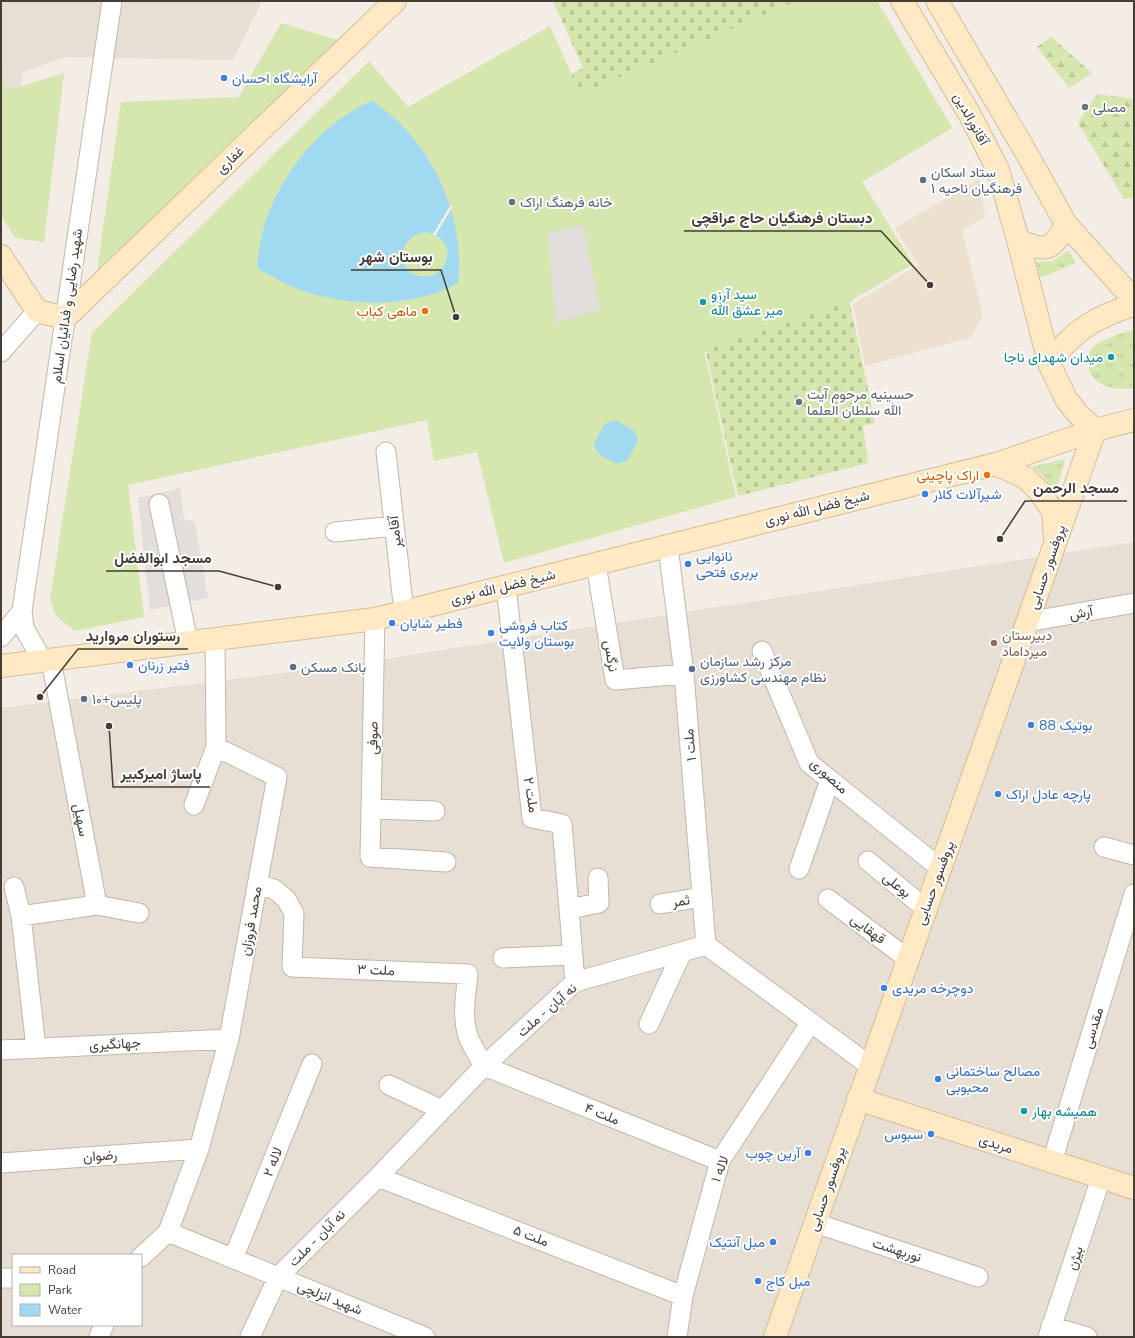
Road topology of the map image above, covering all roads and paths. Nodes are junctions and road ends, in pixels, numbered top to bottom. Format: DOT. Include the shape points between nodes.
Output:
graph roads {
  1 [pos="112,1"];
  2 [pos="395,1"];
  3 [pos="902,1"];
  4 [pos="937,1"];
  5 [pos="1066,224"];
  6 [pos="1018,240"];
  7 [pos="2,260"];
  8 [pos="1134,300"];
  9 [pos="1134,305"];
  10 [pos="37,311"];
  11 [pos="65,318"];
  12 [pos="1,352"];
  13 [pos="1049,363"];
  14 [pos="1134,420"];
  15 [pos="1095,430"];
  16 [pos="386,452"];
  17 [pos="996,464"];
  18 [pos="159,504"];
  19 [pos="394,526"];
  20 [pos="335,532"];
  21 [pos="1056,542"];
  22 [pos="668,546"];
  23 [pos="596,564"];
  24 [pos="506,586"];
  25 [pos="1134,603"];
  26 [pos="22,611"];
  27 [pos="404,612"];
  28 [pos="375,619"];
  29 [pos="1027,622"];
  30 [pos="1,637"];
  31 [pos="215,639"];
  32 [pos="188,642"];
  33 [pos="762,651"];
  34 [pos="47,660"];
  35 [pos="1,666"];
  36 [pos="684,674"];
  37 [pos="216,747"];
  38 [pos="830,780"];
  39 [pos="194,805"];
  40 [pos="371,809"];
  41 [pos="435,811"];
  42 [pos="1104,847"];
  43 [pos="1134,856"];
  44 [pos="868,861"];
  45 [pos="446,862"];
  46 [pos="940,868"];
  47 [pos="799,869"];
  48 [pos="598,878"];
  49 [pos="257,885"];
  50 [pos="14,887"];
  51 [pos="1134,894"];
  52 [pos="702,897"];
  53 [pos="828,899"];
  54 [pos="660,904"];
  55 [pos="97,905"];
  56 [pos="569,909"];
  57 [pos="926,909"];
  58 [pos="140,913"];
  59 [pos="21,916"];
  60 [pos="706,945"];
  61 [pos="682,952"];
  62 [pos="573,955"];
  63 [pos="503,958"];
  64 [pos="908,959"];
  65 [pos="575,982"];
  66 [pos="811,1022"];
  67 [pos="649,1024"];
  68 [pos="229,1039"];
  69 [pos="36,1048"];
  70 [pos="1,1050"];
  71 [pos="312,1064"];
  72 [pos="484,1066"];
  73 [pos="870,1066"];
  74 [pos="389,1085"];
  75 [pos="858,1100"];
  76 [pos="442,1110"];
  77 [pos="199,1149"];
  78 [pos="720,1162"];
  79 [pos="1052,1162"];
  80 [pos="1,1163"];
  81 [pos="378,1177"];
  82 [pos="1101,1178"];
  83 [pos="1134,1188"];
  84 [pos="815,1223"];
  85 [pos="168,1232"];
  86 [pos="142,1256"];
  87 [pos="233,1259"];
  88 [pos="978,1276"];
  89 [pos="278,1277"];
  90 [pos="1,1278"];
  91 [pos="12,1278"];
  92 [pos="683,1296"];
  93 [pos="104,1326"];
  94 [pos="395,1331"];
  95 [pos="1050,1331"];
  96 [pos="99,1337"];
  97 [pos="250,1337"];
  98 [pos="425,1337"];
  99 [pos="677,1337"];
  100 [pos="775,1337"];
  101 [pos="1087,1337"];
  1 -- 11 [label="street, شهید رضایی و فدائیان اسلام"];
  2 -- 11 [label="street, غفاری"];
  3 -- 6 [label="street, آقانورالدین" via="970,115 998,170"];
  4 -- 5 [label="street" via="1028,154"];
  5 -- 6 [label="street" via="1055,243 1046,248 1034,248"];
  5 -- 8 [label="street"];
  6 -- 13 [label="street, آقانورالدین"];
  7 -- 10 [label="street"];
  9 -- 13 [label="street" via="1095,320 1061,347"];
  10 -- 11 [label="street"];
  10 -- 12 [label="street"];
  11 -- 26 [label="street, شهید رضایی و فدائیان اسلام"];
  13 -- 15 [label="street, آقانورالدین" via="1066,399"];
  14 -- 15 [label="street, شیخ فضل الله نوری"];
  15 -- 17 [label="street, شیخ فضل الله نوری"];
  15 -- 21 [label="street, پروفسور حسابی"];
  16 -- 19 [label="street, آقامیر"];
  17 -- 21 [label="street" via="1026,478 1040,492 1053,512"];
  17 -- 22 [label="street, شیخ فضل الله نوری"];
  18 -- 32 [label="street"];
  19 -- 20 [label="street"];
  19 -- 27 [label="street, آقامیر"];
  21 -- 29 [label="street, پروفسور حسابی"];
  22 -- 23 [label="street, شیخ فضل الله نوری"];
  22 -- 36 [label="street, ملت ۱"];
  23 -- 24 [label="street, شیخ فضل الله نوری"];
  23 -- 36 [label="street, نرگس" via="615,680"];
  24 -- 27 [label="street, شیخ فضل الله نوری"];
  24 -- 56 [label="street, ملت ۲" via="532,818 562,824"];
  25 -- 29 [label="street, آرش"];
  26 -- 30 [label="street"];
  26 -- 34 [label="street, شهید رضایی و فدائیان اسلام" via="24,628"];
  27 -- 28 [label="street, شیخ فضل الله نوری"];
  28 -- 31 [label="street, شیخ فضل الله نوری"];
  28 -- 40 [label="street, صوفی"];
  29 -- 46 [label="street, پروفسور حسابی"];
  31 -- 32 [label="street, شیخ فضل الله نوری"];
  31 -- 37 [label="street"];
  32 -- 34 [label="street, شیخ فضل الله نوری"];
  33 -- 38 [label="street, منصوری" via="809,763"];
  34 -- 35 [label="street, شیخ فضل الله نوری"];
  34 -- 55 [label="street, سهیل"];
  36 -- 52 [label="street, ملت ۱"];
  37 -- 39 [label="street"];
  37 -- 49 [label="street, محمد فروزان" via="277,777"];
  38 -- 46 [label="street, منصوری"];
  38 -- 47 [label="street"];
  40 -- 41 [label="street"];
  40 -- 45 [label="street, صوفی" via="370,857"];
  42 -- 43 [label="street"];
  44 -- 57 [label="street, بوعلی"];
  46 -- 57 [label="street, پروفسور حسابی"];
  48 -- 56 [label="street" via="599,903"];
  49 -- 68 [label="street, محمد فروزان"];
  49 -- 72 [label="street, ملت ۳" via="274,889 286,899 294,913 292,967 468,974 464,1012 467,1033"];
  50 -- 59 [label="street"];
  51 -- 79 [label="street, مقدسی"];
  52 -- 54 [label="street, ثمر"];
  52 -- 60 [label="street, ملت ۱"];
  53 -- 64 [label="street, قهقایی"];
  55 -- 58 [label="street"];
  55 -- 59 [label="street"];
  56 -- 62 [label="street, ملت ۲"];
  57 -- 64 [label="street, پروفسور حسابی"];
  59 -- 69 [label="street"];
  60 -- 61 [label="street, نه آبان - ملت"];
  60 -- 66 [label="street"];
  61 -- 65 [label="street, نه آبان - ملت"];
  61 -- 67 [label="street"];
  62 -- 63 [label="street"];
  62 -- 65 [label="street, ملت ۲"];
  64 -- 73 [label="street, پروفسور حسابی"];
  65 -- 72 [label="street, نه آبان - ملت"];
  66 -- 73 [label="street"];
  66 -- 78 [label="street, لاله ۱"];
  68 -- 69 [label="street, جهانگیری"];
  68 -- 77 [label="street, محمد فروزان"];
  69 -- 70 [label="street, جهانگیری"];
  71 -- 87 [label="street, لاله ۲"];
  72 -- 76 [label="street, نه آبان - ملت"];
  72 -- 78 [label="street, ملت ۴"];
  73 -- 75 [label="street, پروفسور حسابی"];
  74 -- 76 [label="street"];
  75 -- 79 [label="street, مریدی"];
  75 -- 84 [label="street, پروفسور حسابی"];
  76 -- 81 [label="street, نه آبان - ملت"];
  77 -- 80 [label="street, رضوان"];
  77 -- 85 [label="street, محمد فروزان"];
  78 -- 92 [label="street, لاله ۱"];
  79 -- 82 [label="street, مریدی"];
  81 -- 89 [label="street, نه آبان - ملت"];
  81 -- 92 [label="street, ملت ۵"];
  82 -- 83 [label="street, مریدی"];
  82 -- 95 [label="street, بیژن"];
  84 -- 88 [label="street, نوربهشت"];
  84 -- 100 [label="street, پروفسور حسابی"];
  85 -- 86 [label="street"];
  85 -- 87 [label="street, شهید انزلچی"];
  87 -- 89 [label="street, شهید انزلچی"];
  89 -- 94 [label="street, شهید انزلچی"];
  89 -- 97 [label="street, نه آبان - ملت"];
  90 -- 91 [label="street"];
  92 -- 99 [label="street, لاله ۱"];
  93 -- 96 [label="street"];
  94 -- 98 [label="street, شهید انزلچی"];
  95 -- 101 [label="street"];
}
